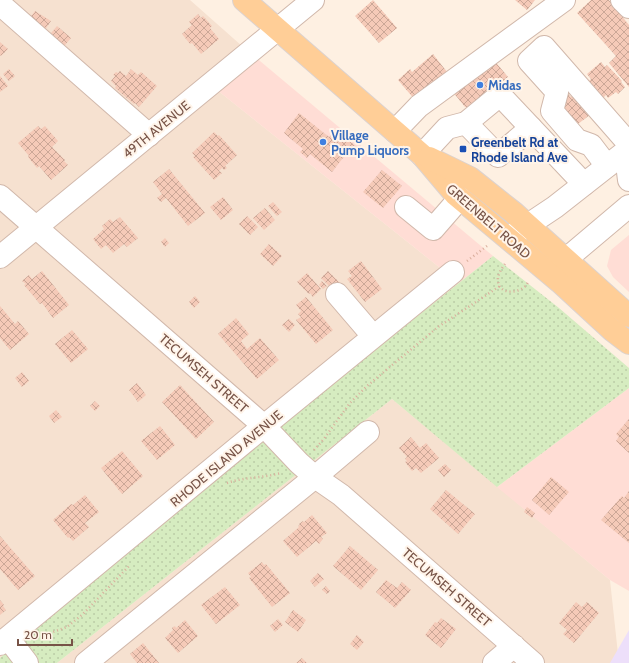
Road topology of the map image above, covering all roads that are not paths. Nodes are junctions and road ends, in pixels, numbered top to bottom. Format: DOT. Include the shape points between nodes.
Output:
graph roads {
  1 [pos="244,0"];
  2 [pos="313,0"];
  3 [pos="564,0"];
  4 [pos="622,0"];
  5 [pos="0,4"];
  6 [pos="629,7"];
  7 [pos="278,29"];
  8 [pos="466,123"];
  9 [pos="531,128"];
  10 [pos="395,131"];
  11 [pos="149,135"];
  12 [pos="629,144"];
  13 [pos="629,149"];
  14 [pos="422,155"];
  15 [pos="607,166"];
  16 [pos="629,168"];
  17 [pos="629,180"];
  18 [pos="584,184"];
  19 [pos="0,196"];
  20 [pos="460,198"];
  21 [pos="629,206"];
  22 [pos="406,207"];
  23 [pos="527,226"];
  24 [pos="37,227"];
  25 [pos="507,238"];
  26 [pos="0,258"];
  27 [pos="566,259"];
  28 [pos="453,272"];
  29 [pos="555,278"];
  30 [pos="337,294"];
  31 [pos="629,316"];
  32 [pos="373,336"];
  33 [pos="629,343"];
  34 [pos="264,426"];
  35 [pos="368,432"];
  36 [pos="307,470"];
  37 [pos="514,646"];
  38 [pos="13,649"];
  39 [pos="86,663"];
  40 [pos="494,663"];
  41 [pos="533,663"];
  1 -- 7 [label="main road, GREENBELT ROAD"];
  2 -- 7 [label="street, 49TH AVENUE"];
  3 -- 10 [label="street" via="419,106"];
  4 -- 6 [label="street"];
  5 -- 11 [label="street"];
  7 -- 10 [label="main road, GREENBELT ROAD"];
  7 -- 11 [label="street, 49TH AVENUE"];
  8 -- 9 [label="street" via="498,156"];
  8 -- 9 [label="street" via="500,95"];
  8 -- 14 [label="street" via="447,128"];
  9 -- 18 [label="street"];
  10 -- 14 [label="main road, GREENBELT ROAD"];
  11 -- 24 [label="street, 49TH AVENUE"];
  12 -- 15 [label="street" via="544,47 529,61 557,92 552,111 577,140 591,145"];
  13 -- 15 [label="street"];
  14 -- 20 [label="main road, GREENBELT ROAD"];
  14 -- 23 [label="main road" via="470,178"];
  15 -- 18 [label="street"];
  16 -- 17 [label="street"];
  18 -- 23 [label="street"];
  19 -- 24 [label="street, TECUMSEH STREET"];
  20 -- 22 [label="street" via="433,229"];
  20 -- 25 [label="main road, GREENBELT ROAD"];
  21 -- 27 [label="street"];
  23 -- 25 [label="street"];
  23 -- 27 [label="main road"];
  24 -- 26 [label="street, 49TH AVENUE"];
  24 -- 34 [label="street, TECUMSEH STREET"];
  25 -- 29 [label="main road, GREENBELT ROAD"];
  27 -- 29 [label="street"];
  27 -- 31 [label="main road"];
  28 -- 32 [label="street, RHODE ISLAND AVENUE"];
  29 -- 33 [label="main road, GREENBELT ROAD"];
  30 -- 32 [label="street"];
  32 -- 34 [label="street, RHODE ISLAND AVENUE"];
  34 -- 36 [label="street, TECUMSEH STREET"];
  34 -- 38 [label="street, RHODE ISLAND AVENUE"];
  35 -- 36 [label="street"];
  36 -- 37 [label="street, TECUMSEH STREET" via="341,495"];
  36 -- 39 [label="street"];
  37 -- 40 [label="street"];
  37 -- 41 [label="street, TECUMSEH STREET"];
}
